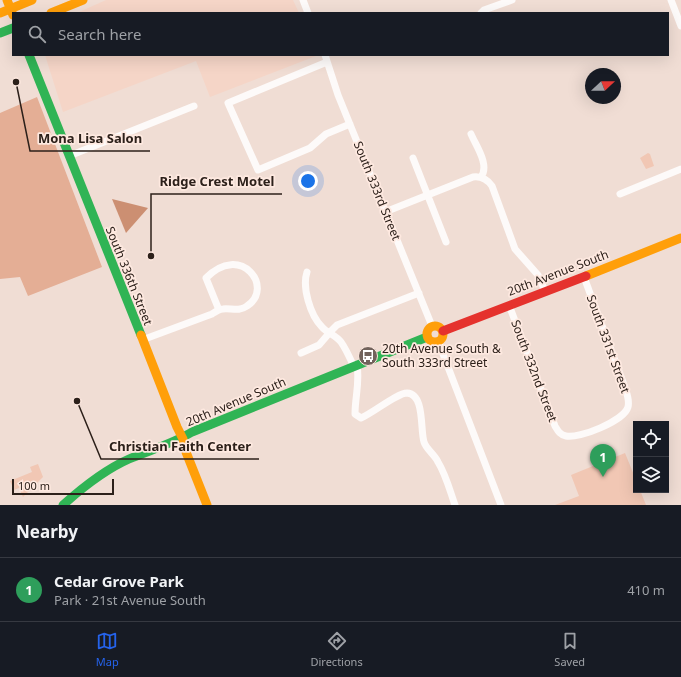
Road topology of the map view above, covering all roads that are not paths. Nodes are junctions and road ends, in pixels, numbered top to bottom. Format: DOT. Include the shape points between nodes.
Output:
graph roads {
  1 [pos="32,0"];
  2 [pos="83,0"];
  3 [pos="303,0"];
  4 [pos="512,0"];
  5 [pos="671,0"];
  6 [pos="10,8"];
  7 [pos="53,12"];
  8 [pos="308,12"];
  9 [pos="482,12"];
  10 [pos="0,13"];
  11 [pos="681,26"];
  12 [pos="12,28"];
  13 [pos="0,33"];
  14 [pos="29,56"];
  15 [pos="325,56"];
  16 [pos="327,62"];
  17 [pos="194,106"];
  18 [pos="350,124"];
  19 [pos="471,134"];
  20 [pos="69,156"];
  21 [pos="412,158"];
  22 [pos="681,169"];
  23 [pos="481,177"];
  24 [pos="620,194"];
  25 [pos="428,195"];
  26 [pos="385,212"];
  27 [pos="681,238"];
  28 [pos="446,242"];
  29 [pos="307,272"];
  30 [pos="584,277"];
  31 [pos="545,291"];
  32 [pos="419,293"];
  33 [pos="509,305"];
  34 [pos="218,310"];
  35 [pos="432,326"];
  36 [pos="443,331"];
  37 [pos="330,332"];
  38 [pos="427,337"];
  39 [pos="142,340"];
  40 [pos="438,342"];
  41 [pos="301,353"];
  42 [pos="355,366"];
  43 [pos="562,435"];
  44 [pos="182,439"];
  45 [pos="63,505"];
  46 [pos="207,505"];
  47 [pos="455,505"];
  48 [pos="501,505"];
  1 -- 6 [label="street"];
  2 -- 7 [label="street"];
  3 -- 8 [label="street"];
  4 -- 9 [label="street"];
  5 -- 11 [label="street"];
  6 -- 10 [label="street"];
  12 -- 13 [label="street"];
  14 -- 20 [label="street, South 336th Street"];
  15 -- 16 [label="street, South 333rd Street"];
  16 -- 18 [label="street, South 333rd Street"];
  16 -- 18 [label="street" via="228,103 258,170 310,148 326,134"];
  17 -- 20 [label="street"];
  18 -- 26 [label="street, South 333rd Street"];
  19 -- 23 [label="street" via="484,164"];
  20 -- 39 [label="street, South 336th Street"];
  21 -- 25 [label="street"];
  22 -- 24 [label="street"];
  23 -- 25 [label="street" via="473,177"];
  23 -- 31 [label="street" via="492,186 515,249 538,275"];
  25 -- 26 [label="street"];
  25 -- 28 [label="street"];
  26 -- 32 [label="street, South 333rd Street"];
  27 -- 30 [label="street, 20th Avenue South"];
  29 -- 37 [label="street" via="307,296 316,318 322,327"];
  30 -- 31 [label="street, 20th Avenue South"];
  30 -- 43 [label="street, South 331st Street" via="628,398 626,411 612,422 582,434 570,437"];
  31 -- 33 [label="street, 20th Avenue South"];
  32 -- 35 [label="street, South 333rd Street"];
  32 -- 37 [label="street" via="340,323"];
  33 -- 36 [label="street, 20th Avenue South"];
  33 -- 43 [label="street, South 332nd Street" via="552,420"];
  34 -- 34 [label="street" via="247,307 258,293 252,272 244,266 232,264 221,267 206,278"];
  34 -- 39 [label="street"];
  35 -- 36 [label="street" via="439,326"];
  35 -- 38 [label="street" via="427,331"];
  36 -- 40 [label="street" via="443,336"];
  37 -- 41 [label="street" via="319,346"];
  37 -- 42 [label="street" via="341,342"];
  38 -- 40 [label="street"];
  38 -- 42 [label="street, 20th Avenue South"];
  39 -- 44 [label="street, South 336th Street"];
  40 -- 48 [label="street"];
  42 -- 44 [label="street, 20th Avenue South" via="192,432"];
  42 -- 47 [label="street" via="359,376 355,414 361,418 401,394 409,393 418,400 424,443 438,461"];
  44 -- 45 [label="street, 20th Avenue South" via="113,467"];
  44 -- 46 [label="street, South 336th Street"];
}
